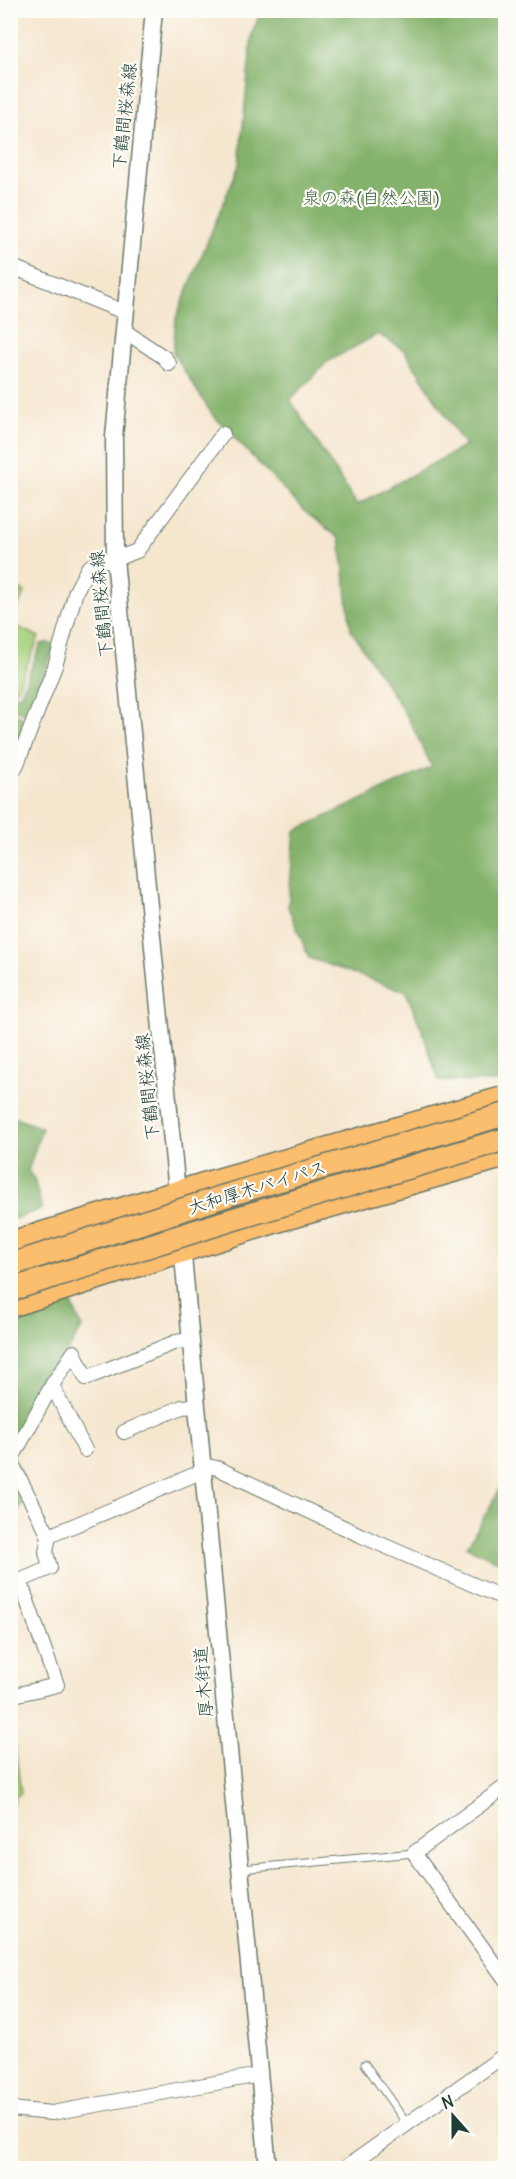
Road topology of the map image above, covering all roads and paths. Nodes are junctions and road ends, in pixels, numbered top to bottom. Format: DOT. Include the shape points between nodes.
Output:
graph roads {
  1 [pos="154,10"];
  2 [pos="10,266"];
  3 [pos="124,312"];
  4 [pos="123,330"];
  5 [pos="170,364"];
  6 [pos="223,434"];
  7 [pos="115,559"];
  8 [pos="10,777"];
  9 [pos="506,1097"];
  10 [pos="506,1114"];
  11 [pos="506,1139"];
  12 [pos="506,1156"];
  13 [pos="177,1192"];
  14 [pos="10,1243"];
  15 [pos="182,1252"];
  16 [pos="10,1265"];
  17 [pos="10,1290"];
  18 [pos="10,1306"];
  19 [pos="190,1340"];
  20 [pos="52,1385"];
  21 [pos="196,1406"];
  22 [pos="124,1432"];
  23 [pos="85,1450"];
  24 [pos="11,1460"];
  25 [pos="202,1468"];
  26 [pos="50,1536"];
  27 [pos="15,1583"];
  28 [pos="506,1599"];
  29 [pos="10,1695"];
  30 [pos="506,1786"];
  31 [pos="414,1853"];
  32 [pos="240,1869"];
  33 [pos="506,1980"];
  34 [pos="506,2054"];
  35 [pos="365,2064"];
  36 [pos="259,2075"];
  37 [pos="10,2109"];
  38 [pos="407,2124"];
  39 [pos="268,2169"];
  40 [pos="345,2169"];
  1 -- 3 [label="street, 下鶴間桜森線"];
  2 -- 3 [label="street"];
  3 -- 4 [label="street, 下鶴間桜森線"];
  4 -- 5 [label="street"];
  4 -- 7 [label="street, 下鶴間桜森線" via="114,437"];
  6 -- 7 [label="street" via="137,551"];
  7 -- 8 [label="street" via="99,561 88,568 76,591 55,666"];
  7 -- 13 [label="street, 下鶴間桜森線"];
  9 -- 13 [label="highway"];
  10 -- 16 [label="highway, 大和厚木バイパス, bridge" via="228,1195"];
  11 -- 17 [label="highway, 大和厚木バイパス, bridge"];
  12 -- 15 [label="highway"];
  13 -- 14 [label="highway"];
  13 -- 15 [label="street, 厚木街道"];
  15 -- 18 [label="highway"];
  15 -- 19 [label="street, 厚木街道"];
  19 -- 20 [label="street" via="86,1378 74,1352"];
  19 -- 21 [label="street, 厚木街道"];
  20 -- 23 [label="street"];
  20 -- 24 [label="street"];
  21 -- 22 [label="street" via="182,1407"];
  21 -- 25 [label="street, 厚木街道"];
  24 -- 26 [label="street"];
  25 -- 26 [label="street"];
  25 -- 28 [label="street" via="217,1468"];
  25 -- 32 [label="street, 厚木街道"];
  26 -- 27 [label="street" via="46,1552 50,1568"];
  27 -- 29 [label="street" via="57,1685"];
  30 -- 31 [label="street"];
  31 -- 32 [label="lane"];
  31 -- 33 [label="street"];
  32 -- 36 [label="street, 厚木街道"];
  34 -- 38 [label="street"];
  35 -- 38 [label="lane"];
  36 -- 37 [label="street" via="52,2113"];
  36 -- 39 [label="street, 厚木街道"];
  38 -- 40 [label="street"];
}
